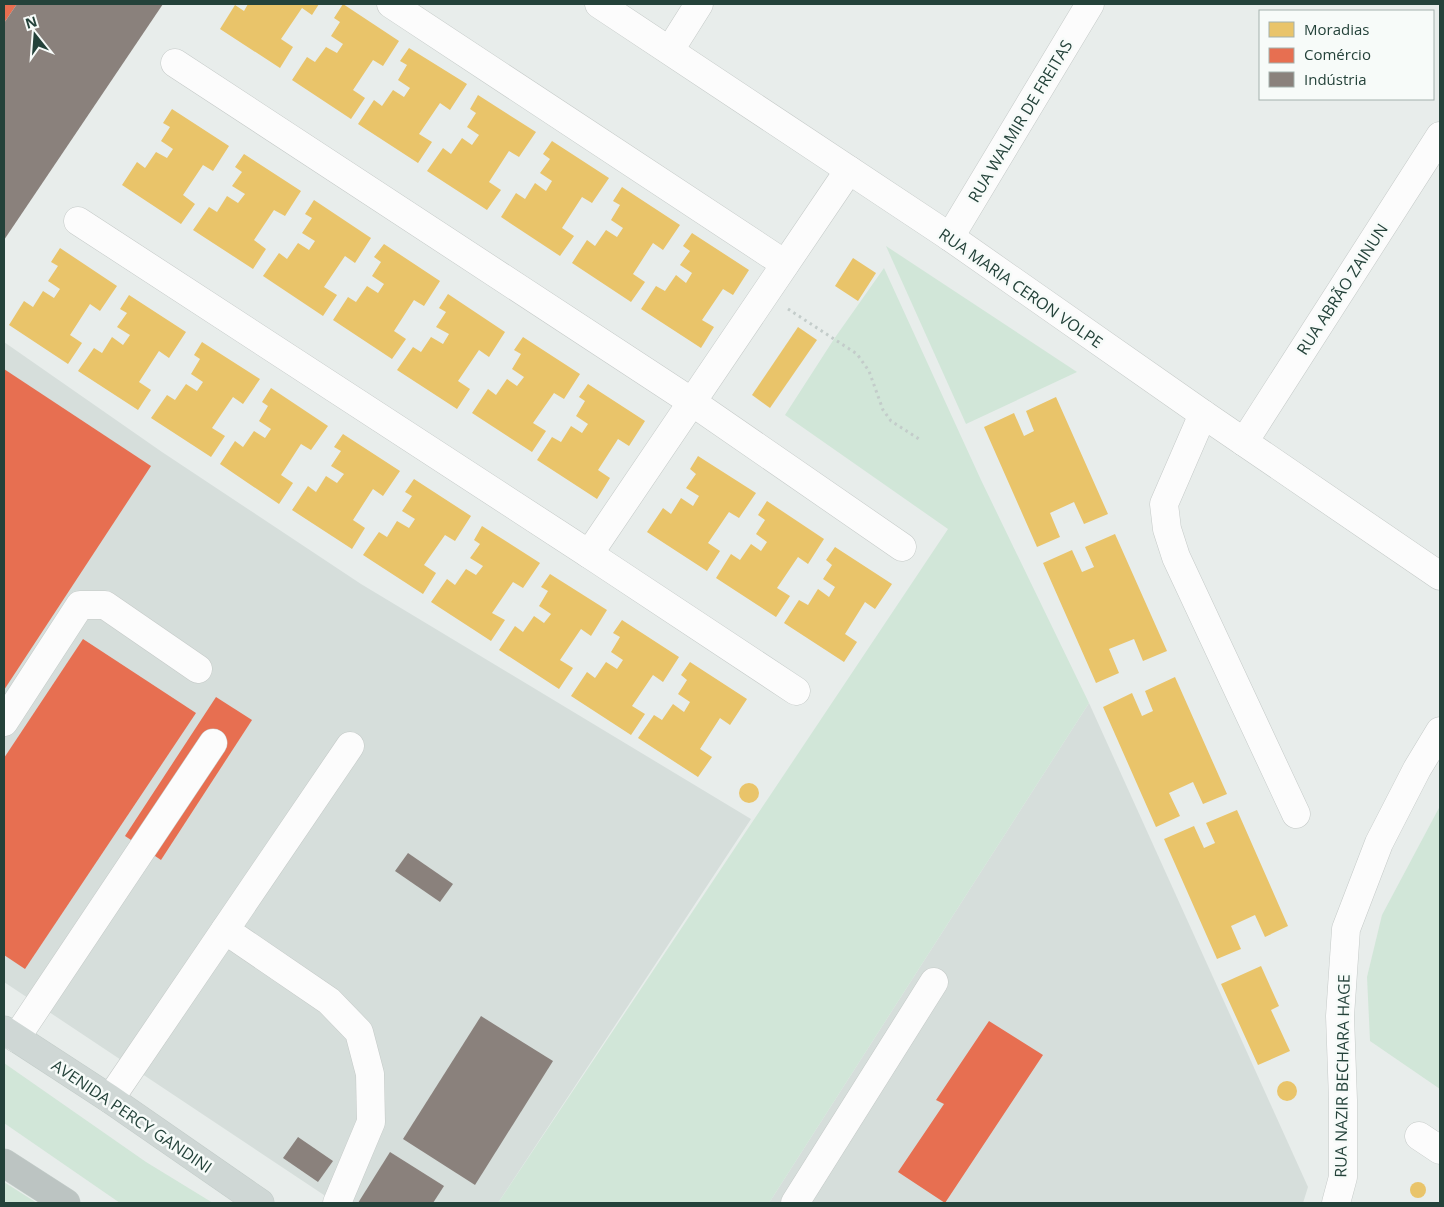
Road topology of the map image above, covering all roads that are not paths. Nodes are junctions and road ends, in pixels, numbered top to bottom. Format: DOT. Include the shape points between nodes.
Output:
graph roads {
  1 [pos="391,4"];
  2 [pos="599,4"];
  3 [pos="699,4"];
  4 [pos="1090,4"];
  5 [pos="670,50"];
  6 [pos="175,64"];
  7 [pos="1440,136"];
  8 [pos="849,170"];
  9 [pos="78,221"];
  10 [pos="950,238"];
  11 [pos="785,264"];
  12 [pos="692,402"];
  13 [pos="1203,414"];
  14 [pos="1244,442"];
  15 [pos="902,547"];
  16 [pos="589,554"];
  17 [pos="1440,576"];
  18 [pos="198,670"];
  19 [pos="796,691"];
  20 [pos="4,722"];
  21 [pos="1440,731"];
  22 [pos="214,743"];
  23 [pos="350,746"];
  24 [pos="1296,814"];
  25 [pos="225,930"];
  26 [pos="934,982"];
  27 [pos="10,1034"];
  28 [pos="110,1099"];
  29 [pos="4,1163"];
  30 [pos="66,1203"];
  31 [pos="260,1203"];
  32 [pos="337,1203"];
  33 [pos="795,1203"];
  34 [pos="1336,1203"];
  1 -- 11 [label="street"];
  2 -- 5 [label="street, RUA MARIA CERON VOLPE"];
  3 -- 5 [label="street"];
  4 -- 10 [label="street, RUA WALMIR DE FREITAS"];
  5 -- 8 [label="street, RUA MARIA CERON VOLPE"];
  6 -- 12 [label="street"];
  7 -- 14 [label="street, RUA ABRÃO ZAINUN"];
  8 -- 10 [label="street, RUA MARIA CERON VOLPE"];
  8 -- 11 [label="street"];
  9 -- 16 [label="street"];
  10 -- 13 [label="street, RUA MARIA CERON VOLPE"];
  11 -- 12 [label="street"];
  12 -- 15 [label="street"];
  12 -- 16 [label="street"];
  13 -- 14 [label="street, RUA MARIA CERON VOLPE"];
  13 -- 24 [label="street" via="1164,504 1167,529 1180,566"];
  14 -- 17 [label="street, RUA MARIA CERON VOLPE"];
  16 -- 19 [label="street"];
  18 -- 20 [label="street" via="105,605 80,605"];
  21 -- 34 [label="street, RUA NAZIR BECHARA HAGE" via="1379,843 1346,928 1340,1016 1343,1177"];
  22 -- 27 [label="street"];
  23 -- 25 [label="street"];
  25 -- 28 [label="street"];
  25 -- 32 [label="street" via="328,1001 359,1032 370,1074 371,1122"];
  26 -- 33 [label="street"];
  27 -- 28 [label="main road, AVENIDA PERCY GANDINI"];
  28 -- 31 [label="main road, AVENIDA PERCY GANDINI"];
  29 -- 30 [label="highway"];
}
